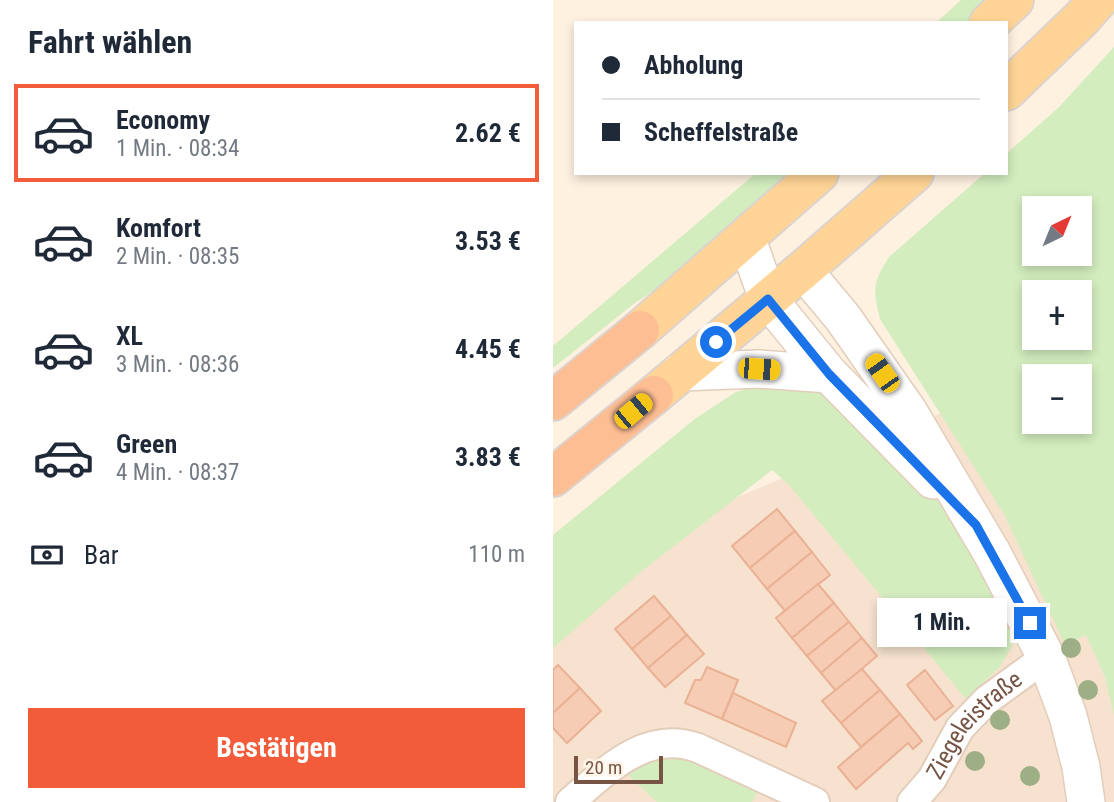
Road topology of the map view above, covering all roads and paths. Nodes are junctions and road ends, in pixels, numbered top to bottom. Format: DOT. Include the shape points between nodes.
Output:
graph roads {
  1 [pos="1014,0"];
  2 [pos="1098,0"];
  3 [pos="991,21"];
  4 [pos="1008,89"];
  5 [pos="817,175"];
  6 [pos="912,175"];
  7 [pos="746,237"];
  8 [pos="803,270"];
  9 [pos="768,299"];
  10 [pos="640,330"];
  11 [pos="829,374"];
  12 [pos="667,384"];
  13 [pos="553,401"];
  14 [pos="553,477"];
  15 [pos="976,525"];
  16 [pos="1046,657"];
  17 [pos="570,802"];
  18 [pos="815,802"];
  19 [pos="912,802"];
  20 [pos="1086,802"];
  1 -- 3 [label="main road"];
  2 -- 4 [label="main road"];
  5 -- 7 [label="main road"];
  6 -- 8 [label="main road"];
  7 -- 8 [label="main road"];
  7 -- 9 [label="street"];
  7 -- 10 [label="main road"];
  8 -- 9 [label="main road"];
  8 -- 15 [label="street" via="908,411"];
  9 -- 11 [label="street"];
  9 -- 12 [label="main road"];
  10 -- 13 [label="highway"];
  11 -- 12 [label="street" via="759,369"];
  11 -- 15 [label="street"];
  12 -- 14 [label="highway"];
  15 -- 16 [label="street"];
  16 -- 19 [label="street, Ziegeleistraße" via="987,700 960,728 932,779"];
  16 -- 20 [label="street" via="1068,716"];
  17 -- 18 [label="street" via="622,758 670,743 689,744"];
}
